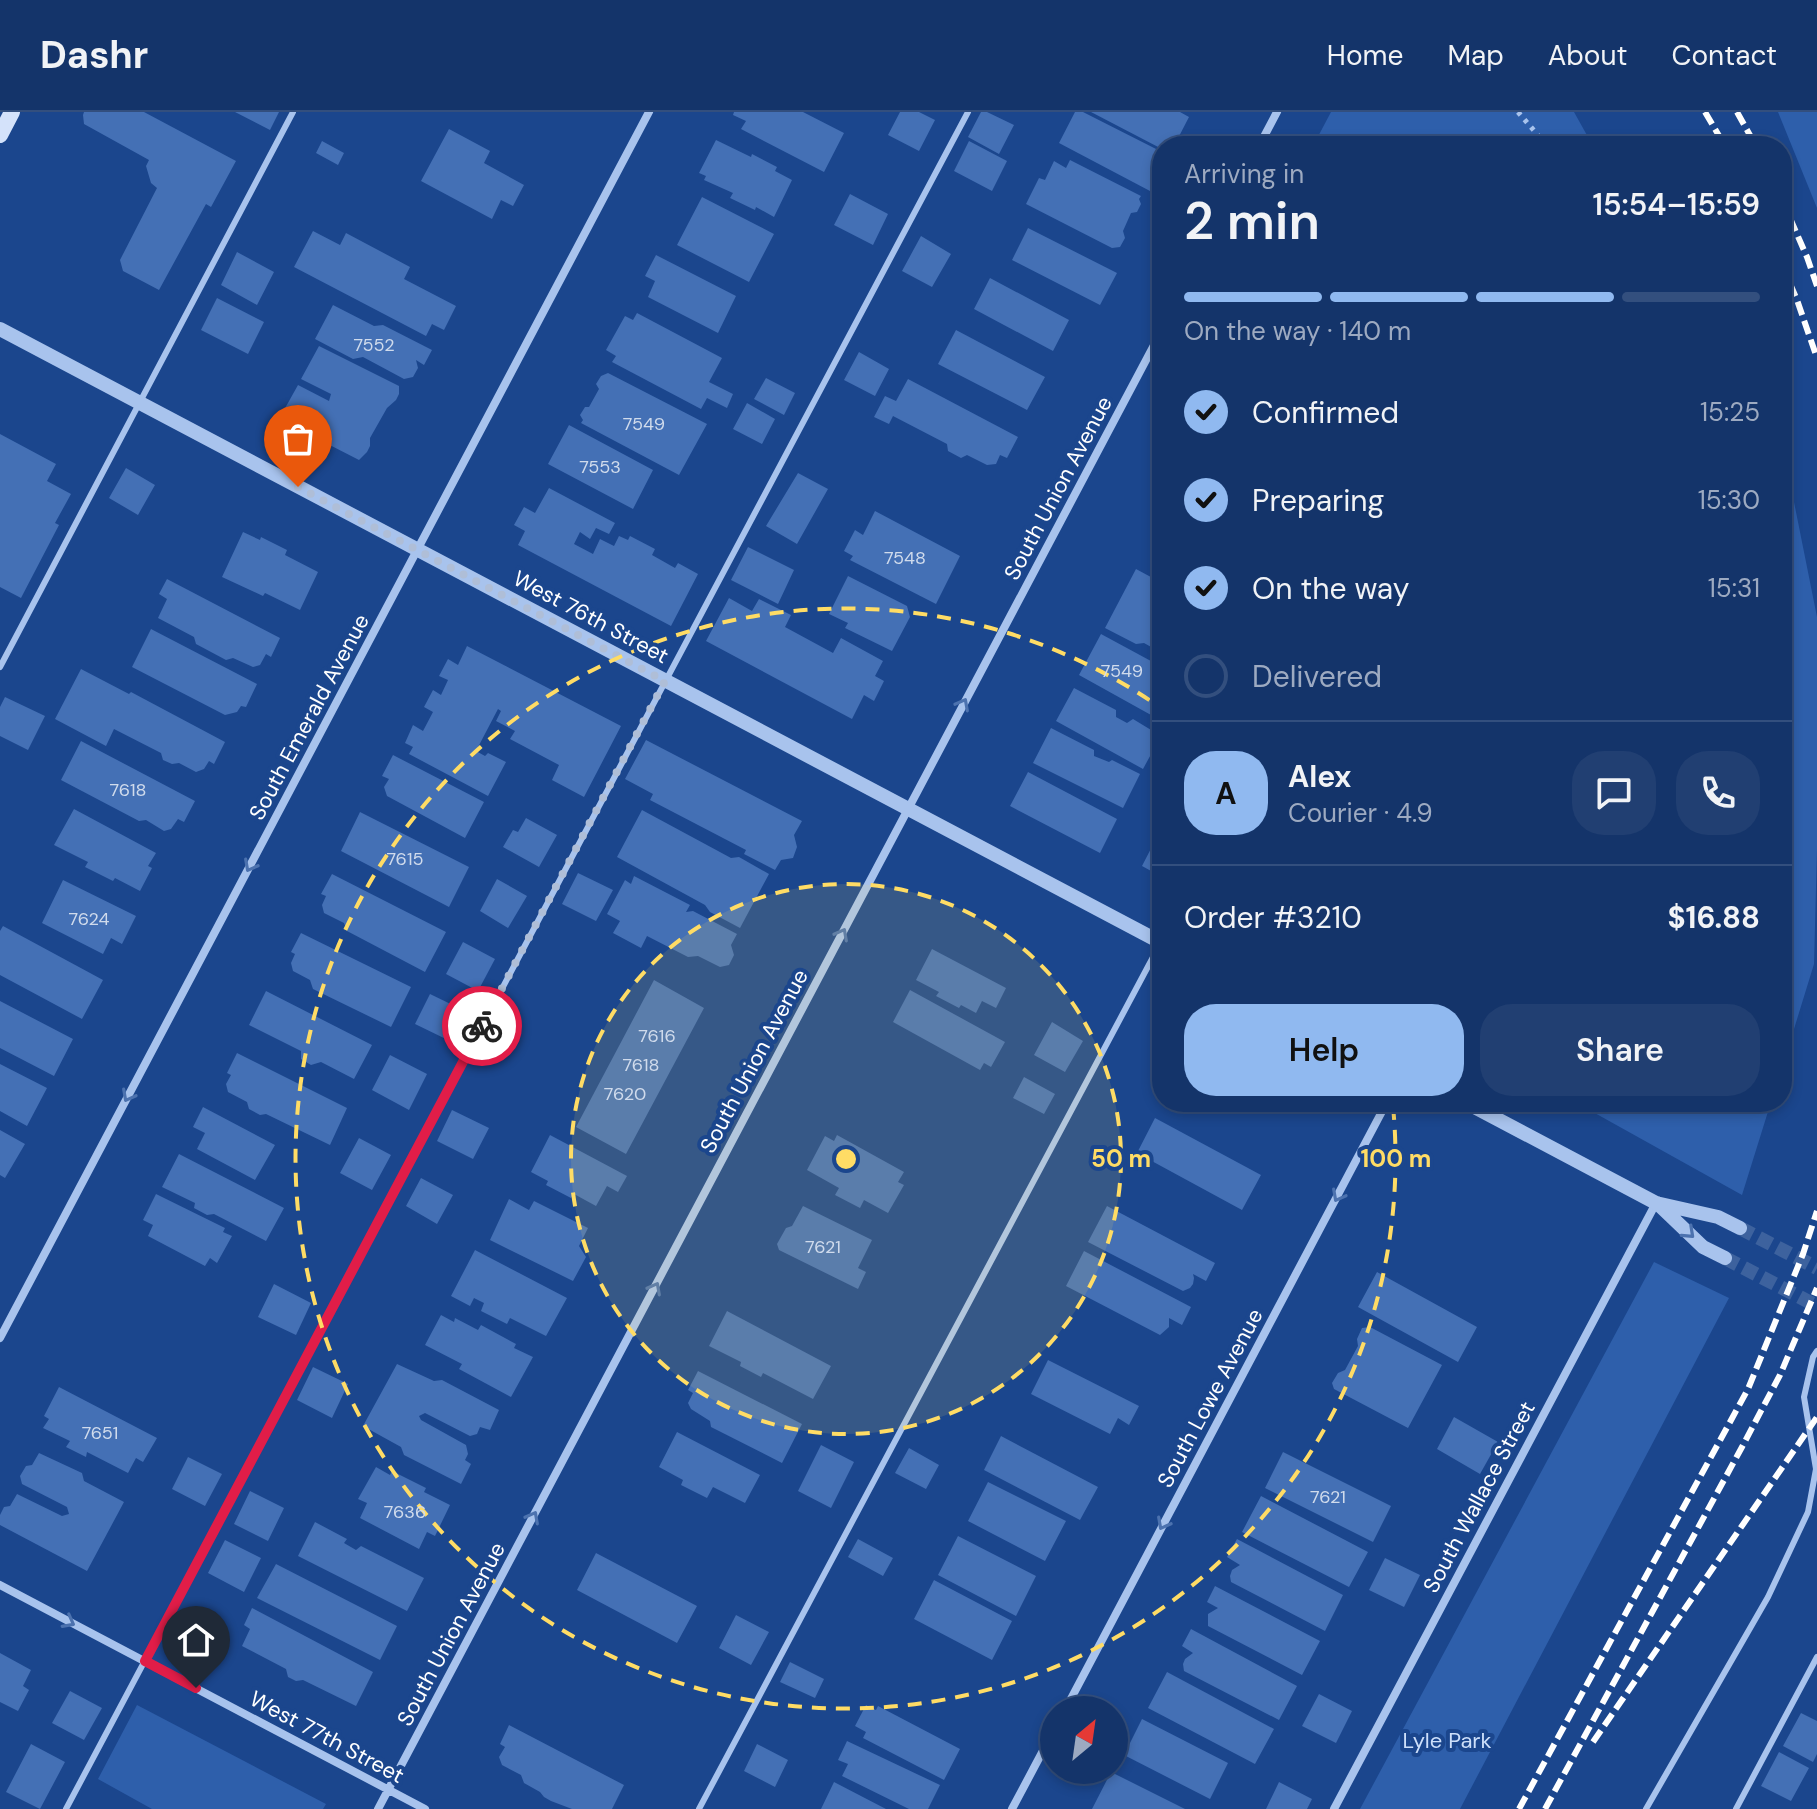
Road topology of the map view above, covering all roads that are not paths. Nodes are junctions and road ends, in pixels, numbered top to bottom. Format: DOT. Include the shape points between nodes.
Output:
graph roads {
  1 [pos="12,112"];
  2 [pos="293,112"];
  3 [pos="649,112"];
  4 [pos="968,112"];
  5 [pos="1277,112"];
  6 [pos="0,135"];
  7 [pos="1264,136"];
  8 [pos="0,329"];
  9 [pos="1152,349"];
  10 [pos="139,403"];
  11 [pos="418,550"];
  12 [pos="0,667"];
  13 [pos="665,681"];
  14 [pos="908,808"];
  15 [pos="1152,937"];
  16 [pos="1152,961"];
  17 [pos="1382,1112"];
  18 [pos="1484,1112"];
  19 [pos="1656,1203"];
  20 [pos="1740,1228"];
  21 [pos="1725,1258"];
  22 [pos="0,1338"];
  23 [pos="1817,1351"];
  24 [pos="0,1585"];
  25 [pos="1817,1657"];
  26 [pos="145,1661"];
  27 [pos="1072,1696"];
  28 [pos="1040,1756"];
  29 [pos="389,1790"];
  30 [pos="66,1809"];
  31 [pos="378,1809"];
  32 [pos="425,1809"];
  33 [pos="699,1809"];
  34 [pos="1012,1809"];
  35 [pos="1334,1809"];
  36 [pos="1646,1809"];
  37 [pos="1736,1809"];
  1 -- 6 [label="main road"];
  2 -- 10 [label="lane"];
  3 -- 11 [label="street, South Emerald Avenue"];
  4 -- 13 [label="lane"];
  5 -- 7 [label="street"];
  8 -- 10 [label="street, West 76th Street"];
  14 -- 9 [label="street, South Union Avenue, one-way"];
  10 -- 11 [label="street, West 76th Street"];
  10 -- 12 [label="lane"];
  11 -- 13 [label="street, West 76th Street"];
  11 -- 22 [label="street, South Emerald Avenue, one-way"];
  13 -- 14 [label="street, West 76th Street"];
  13 -- 26 [label="lane"];
  14 -- 15 [label="street, West 76th Street"];
  29 -- 14 [label="street, South Union Avenue, one-way"];
  16 -- 33 [label="lane"];
  17 -- 27 [label="street, South Lowe Avenue, one-way"];
  18 -- 19 [label="street"];
  19 -- 20 [label="street" via="1718,1217"];
  19 -- 21 [label="street, one-way" via="1703,1247"];
  19 -- 35 [label="street, South Wallace Street"];
  23 -- 36 [label="lane" via="1804,1397 1816,1469 1808,1512 1768,1597"];
  24 -- 26 [label="street, West 77th Street, one-way"];
  25 -- 37 [label="lane"];
  26 -- 29 [label="street, West 77th Street"];
  26 -- 30 [label="lane"];
  28 -- 34 [label="street"];
  29 -- 31 [label="street, South Union Avenue"];
  29 -- 32 [label="street, West 77th Street"];
}
